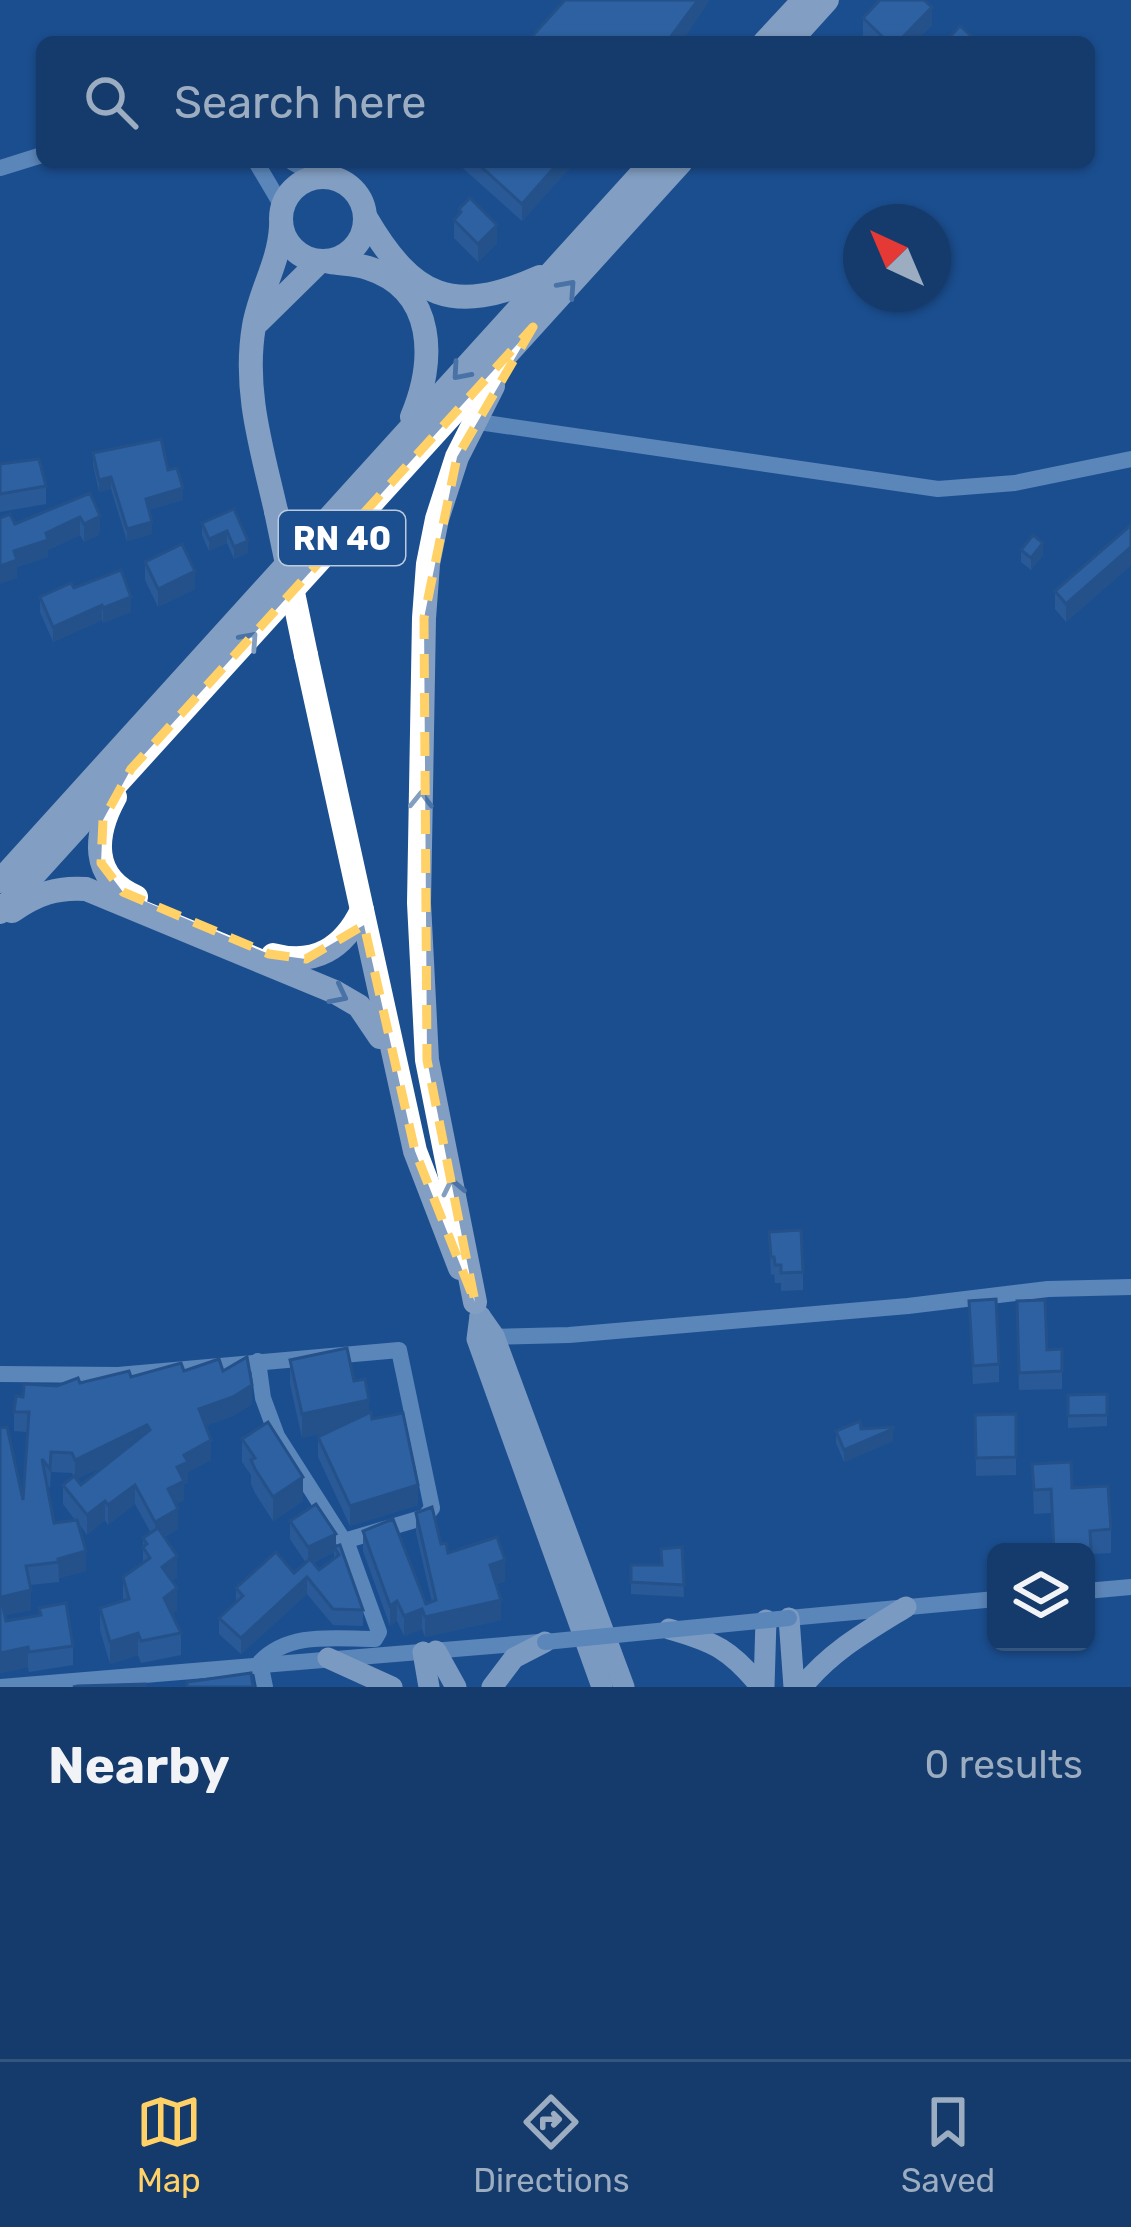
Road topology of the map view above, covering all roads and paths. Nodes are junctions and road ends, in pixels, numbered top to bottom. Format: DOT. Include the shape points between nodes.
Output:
graph roads {
  1 [pos="804,0"];
  2 [pos="827,0"];
  3 [pos="771,36"];
  4 [pos="794,36"];
  5 [pos="36,157"];
  6 [pos="0,168"];
  7 [pos="259,168"];
  8 [pos="302,168"];
  9 [pos="646,168"];
  10 [pos="676,168"];
  11 [pos="318,177"];
  12 [pos="282,217"];
  13 [pos="366,218"];
  14 [pos="324,262"];
  15 [pos="548,273"];
  16 [pos="254,327"];
  17 [pos="532,327"];
  18 [pos="472,422"];
  19 [pos="404,435"];
  20 [pos="1131,459"];
  21 [pos="131,769"];
  22 [pos="0,881"];
  23 [pos="362,910"];
  24 [pos="0,915"];
  25 [pos="390,1054"];
  26 [pos="1131,1288"];
  27 [pos="481,1323"];
  28 [pos="258,1361"];
  29 [pos="0,1374"];
  30 [pos="344,1541"];
  31 [pos="1131,1587"];
  32 [pos="1095,1590"];
  33 [pos="987,1600"];
  34 [pos="906,1607"];
  35 [pos="778,1619"];
  36 [pos="669,1629"];
  37 [pos="545,1642"];
  38 [pos="430,1651"];
  39 [pos="328,1658"];
  40 [pos="260,1663"];
  41 [pos="2,1687"];
  42 [pos="265,1687"];
  43 [pos="392,1687"];
  44 [pos="429,1687"];
  45 [pos="456,1687"];
  46 [pos="492,1687"];
  47 [pos="602,1687"];
  48 [pos="623,1687"];
  49 [pos="763,1687"];
  50 [pos="798,1687"];
  1 -- 3 [label="highway"];
  2 -- 4 [label="highway"];
  5 -- 6 [label="street"];
  7 -- 12 [label="street"];
  8 -- 11 [label="street"];
  9 -- 15 [label="highway, RN 40"];
  17 -- 10 [label="highway, RN 40, one-way"];
  11 -- 12 [label="highway" via="290,192"];
  11 -- 13 [label="highway" via="356,192"];
  12 -- 14 [label="highway" via="294,251"];
  12 -- 16 [label="highway" via="279,254"];
  13 -- 14 [label="highway" via="355,247"];
  13 -- 15 [label="highway" via="400,272 448,294 480,297"];
  14 -- 16 [label="highway"];
  14 -- 19 [label="highway" via="369,268 394,282 422,315 428,369"];
  15 -- 19 [label="highway, RN 40, one-way"];
  16 -- 23 [label="highway, bridge" via="249,386"];
  17 -- 18 [label="highway"];
  21 -- 17 [label="highway, RN 40, one-way"];
  18 -- 20 [label="street" via="938,489"];
  27 -- 18 [label="highway, one-way" via="427,1060 419,903 428,564"];
  19 -- 22 [label="highway, RN 40"];
  21 -- 23 [label="highway" via="98,839 101,862 123,892 290,959 327,953"];
  21 -- 24 [label="highway, RN 40"];
  23 -- 25 [label="highway"];
  24 -- 25 [label="highway, one-way" via="41,893 86,889 335,992 359,1006"];
  25 -- 27 [label="highway" via="430,1196"];
  26 -- 27 [label="street" via="592,1333"];
  27 -- 47 [label="main road"];
  27 -- 48 [label="main road"];
  28 -- 29 [label="street" via="118,1375"];
  28 -- 30 [label="street" via="277,1436"];
  28 -- 30 [label="street" via="395,1347 402,1354 432,1508"];
  30 -- 40 [label="street" via="378,1637 289,1642"];
  31 -- 32 [label="street"];
  33 -- 34 [label="street"];
  34 -- 35 [label="street"];
  34 -- 50 [label="main road" via="845,1644"];
  35 -- 36 [label="street, bridge"];
  35 -- 49 [label="main road"];
  35 -- 50 [label="main road"];
  36 -- 37 [label="street, bridge"];
  36 -- 49 [label="main road" via="712,1641"];
  37 -- 38 [label="street"];
  37 -- 46 [label="main road" via="514,1658"];
  38 -- 39 [label="street"];
  38 -- 44 [label="main road"];
  38 -- 45 [label="main road"];
  39 -- 40 [label="street"];
  39 -- 43 [label="main road"];
  40 -- 41 [label="street"];
  40 -- 42 [label="street"];
}
